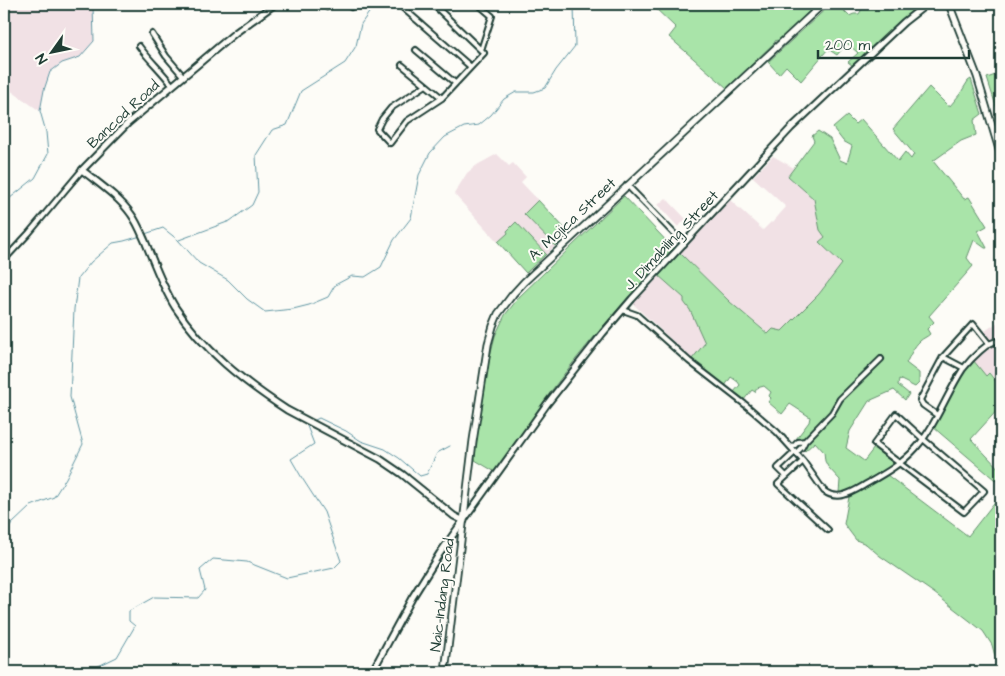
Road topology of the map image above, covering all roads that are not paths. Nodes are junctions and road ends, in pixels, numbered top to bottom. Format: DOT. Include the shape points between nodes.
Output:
graph roads {
  1 [pos="402,4"];
  2 [pos="434,4"];
  3 [pos="478,4"];
  4 [pos="823,4"];
  5 [pos="927,4"];
  6 [pos="949,4"];
  7 [pos="272,5"];
  8 [pos="152,34"];
  9 [pos="139,46"];
  10 [pos="416,50"];
  11 [pos="481,50"];
  12 [pos="402,65"];
  13 [pos="471,67"];
  14 [pos="183,76"];
  15 [pos="455,83"];
  16 [pos="426,84"];
  17 [pos="172,86"];
  18 [pos="442,98"];
  19 [pos="1001,156"];
  20 [pos="82,170"];
  21 [pos="627,185"];
  22 [pos="684,244"];
  23 [pos="4,260"];
  24 [pos="623,310"];
  25 [pos="1001,341"];
  26 [pos="989,344"];
  27 [pos="943,357"];
  28 [pos="881,359"];
  29 [pos="964,368"];
  30 [pos="937,415"];
  31 [pos="923,439"];
  32 [pos="805,441"];
  33 [pos="794,451"];
  34 [pos="803,461"];
  35 [pos="900,464"];
  36 [pos="786,476"];
  37 [pos="464,521"];
  38 [pos="828,530"];
  39 [pos="372,672"];
  40 [pos="445,672"];
  1 -- 13 [label="street"];
  2 -- 11 [label="street"];
  3 -- 11 [label="street" via="492,16"];
  4 -- 21 [label="main road, A. Mojica Street"];
  5 -- 22 [label="street, J. Dimabiling Street" via="802,118"];
  6 -- 19 [label="main road" via="986,101"];
  7 -- 14 [label="street, Bancod Road"];
  8 -- 14 [label="street"];
  9 -- 17 [label="street"];
  10 -- 15 [label="street"];
  11 -- 13 [label="street" via="484,53"];
  12 -- 16 [label="street"];
  13 -- 15 [label="street"];
  14 -- 17 [label="street, Bancod Road"];
  15 -- 18 [label="street"];
  16 -- 18 [label="street"];
  16 -- 18 [label="street" via="391,108 382,119 377,129 390,142 410,120"];
  17 -- 20 [label="street, Bancod Road" via="116,134"];
  20 -- 23 [label="street, Bancod Road"];
  20 -- 37 [label="street" via="132,215 164,288 182,317 203,343 231,369 287,410 384,462"];
  21 -- 22 [label="street"];
  21 -- 37 [label="main road, A. Mojica Street" via="518,288 495,319 484,364"];
  22 -- 24 [label="street, J. Dimabiling Street"];
  24 -- 33 [label="street" via="637,315 777,432"];
  24 -- 37 [label="street, J. Dimabiling Street" via="547,404"];
  25 -- 26 [label="street"];
  26 -- 27 [label="street" via="973,324"];
  26 -- 29 [label="street"];
  27 -- 29 [label="street"];
  27 -- 30 [label="street" via="920,400"];
  28 -- 32 [label="street" via="840,399 832,413"];
  29 -- 30 [label="street"];
  30 -- 31 [label="street"];
  31 -- 35 [label="street"];
  31 -- 35 [label="street" via="896,414 874,444"];
  31 -- 35 [label="street" via="984,491 964,512"];
  32 -- 33 [label="street"];
  32 -- 33 [label="street" via="798,442"];
  33 -- 34 [label="street"];
  33 -- 36 [label="street" via="778,468"];
  34 -- 35 [label="street" via="825,492 833,495 852,492"];
  34 -- 36 [label="street"];
  36 -- 38 [label="street" via="777,481 778,484"];
  37 -- 39 [label="street, J. Dimabiling Street" via="412,598"];
  37 -- 40 [label="main road, Naic–Indang Road"];
}
